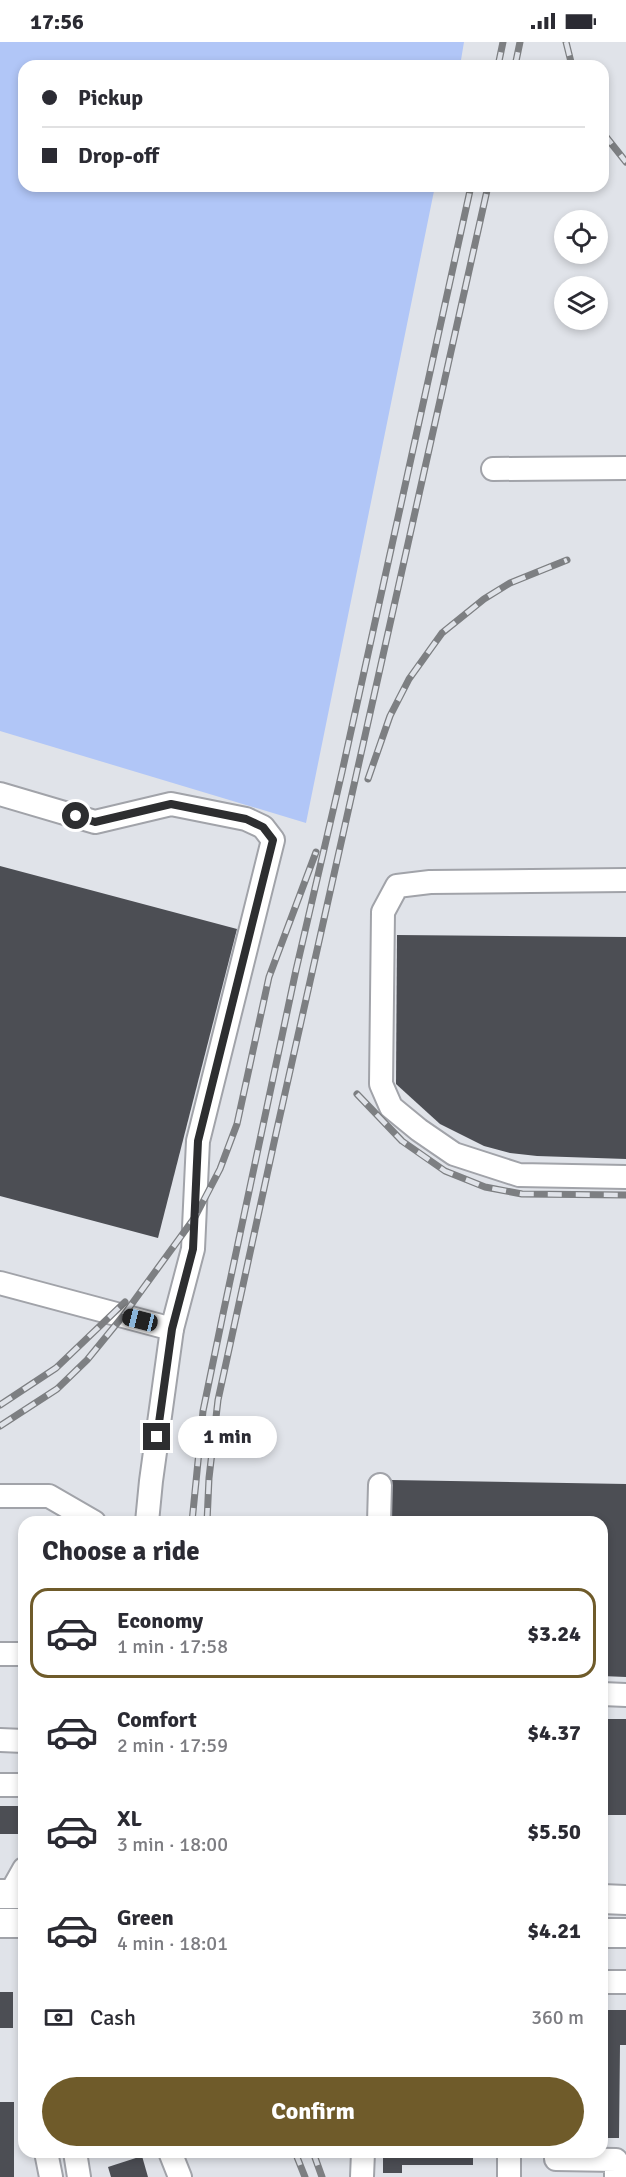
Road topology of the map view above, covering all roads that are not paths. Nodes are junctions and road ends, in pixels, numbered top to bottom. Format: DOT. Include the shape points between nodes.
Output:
graph roads {
  1 [pos="626,468"];
  2 [pos="493,469"];
  3 [pos="0,794"];
  4 [pos="626,880"];
  5 [pos="626,1177"];
  6 [pos="0,1283"];
  7 [pos="172,1329"];
  8 [pos="380,1485"];
  9 [pos="0,1496"];
  10 [pos="84,1516"];
  11 [pos="148,1516"];
  12 [pos="379,1516"];
  13 [pos="0,1654"];
  14 [pos="18,1654"];
  15 [pos="608,1694"];
  16 [pos="626,1695"];
  17 [pos="0,1740"];
  18 [pos="18,1741"];
  19 [pos="0,1785"];
  20 [pos="18,1785"];
  21 [pos="608,1899"];
  22 [pos="626,1900"];
  23 [pos="0,1923"];
  24 [pos="18,1923"];
  25 [pos="608,1933"];
  26 [pos="626,1933"];
  27 [pos="608,1982"];
  28 [pos="626,1982"];
  29 [pos="47,2158"];
  30 [pos="76,2158"];
  31 [pos="172,2158"];
  32 [pos="363,2158"];
  33 [pos="509,2158"];
  34 [pos="556,2163"];
  35 [pos="51,2177"];
  36 [pos="79,2177"];
  37 [pos="180,2177"];
  38 [pos="362,2177"];
  39 [pos="509,2177"];
  40 [pos="616,2177"];
  1 -- 2 [label="street"];
  3 -- 7 [label="street" via="95,822 171,804 246,819 263,827 273,840 198,1141 193,1249"];
  4 -- 5 [label="street" via="430,882 397,886 383,912 381,1084 391,1107 454,1154 519,1174"];
  6 -- 7 [label="street"];
  7 -- 11 [label="street"];
  8 -- 12 [label="street"];
  9 -- 10 [label="street" via="49,1496"];
  13 -- 14 [label="street"];
  15 -- 16 [label="street"];
  17 -- 18 [label="street"];
  19 -- 20 [label="street"];
  21 -- 22 [label="main road"];
  23 -- 24 [label="main road"];
  25 -- 26 [label="main road"];
  27 -- 28 [label="street"];
  29 -- 35 [label="street"];
  30 -- 36 [label="street"];
  31 -- 37 [label="street"];
  32 -- 38 [label="street"];
  33 -- 39 [label="street"];
  34 -- 40 [label="street" via="616,2160"];
}
